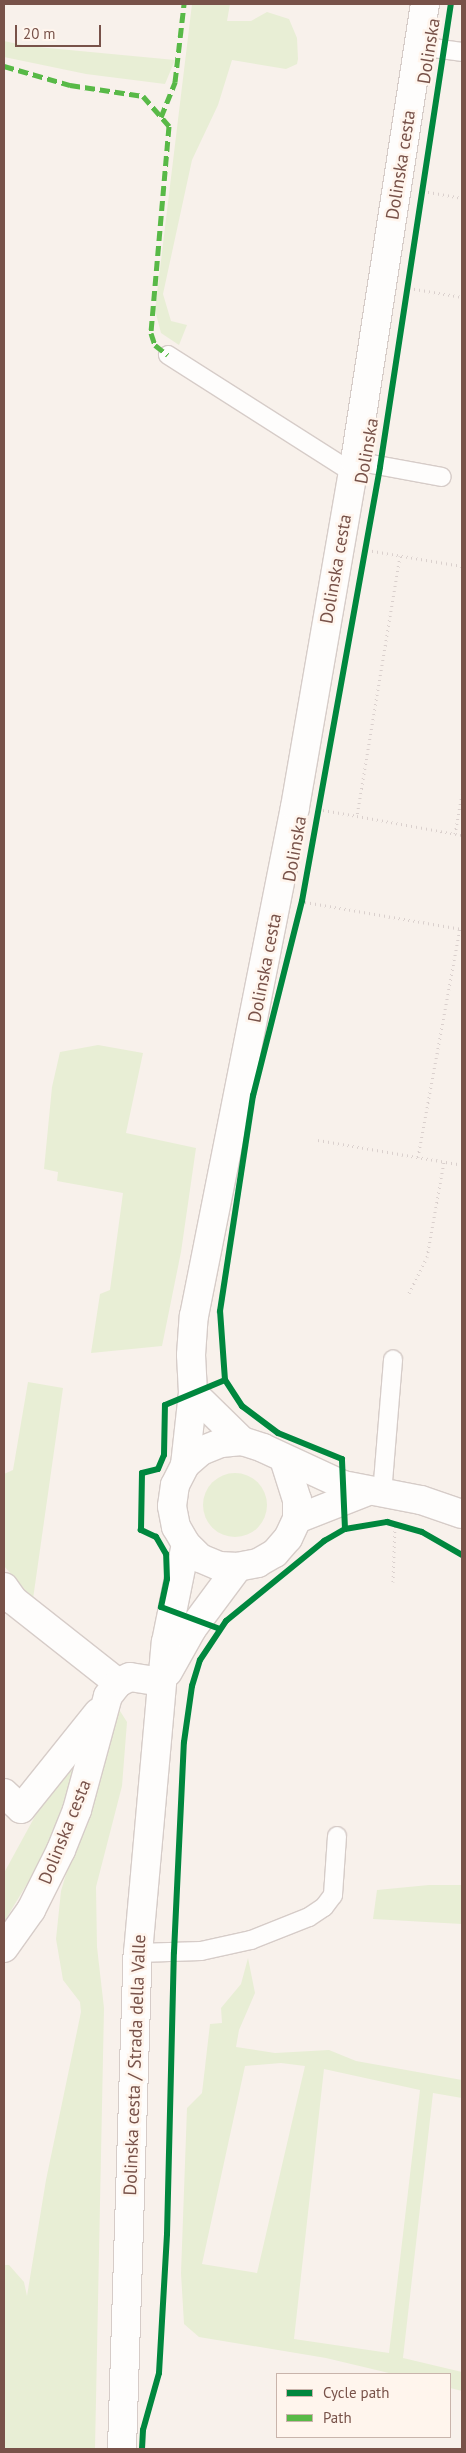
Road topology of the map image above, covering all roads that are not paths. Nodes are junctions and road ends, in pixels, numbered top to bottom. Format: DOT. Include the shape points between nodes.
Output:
graph roads {
  1 [pos="425,4"];
  2 [pos="419,46"];
  3 [pos="462,52"];
  4 [pos="168,355"];
  5 [pos="354,467"];
  6 [pos="442,476"];
  7 [pos="393,1359"];
  8 [pos="193,1393"];
  9 [pos="242,1442"];
  10 [pos="284,1459"];
  11 [pos="185,1465"];
  12 [pos="382,1494"];
  13 [pos="462,1514"];
  14 [pos="297,1519"];
  15 [pos="186,1544"];
  16 [pos="238,1567"];
  17 [pos="4,1587"];
  18 [pos="162,1682"];
  19 [pos="118,1683"];
  20 [pos="103,1706"];
  21 [pos="4,1794"];
  22 [pos="337,1836"];
  23 [pos="4,1948"];
  24 [pos="138,1953"];
  25 [pos="122,2449"];
  1 -- 2 [label="street, Dolinska cesta"];
  2 -- 3 [label="lane"];
  2 -- 5 [label="street, Dolinska cesta"];
  4 -- 5 [label="lane"];
  5 -- 6 [label="lane"];
  5 -- 8 [label="street, Dolinska cesta" via="279,898 194,1316"];
  7 -- 12 [label="lane"];
  8 -- 9 [label="street"];
  8 -- 11 [label="street"];
  9 -- 10 [label="street"];
  9 -- 11 [label="street" via="221,1443 201,1451"];
  10 -- 12 [label="street" via="342,1485"];
  10 -- 14 [label="street" via="297,1500"];
  11 -- 15 [label="street" via="175,1485 172,1506 176,1527"];
  12 -- 13 [label="street"];
  12 -- 14 [label="street"];
  14 -- 16 [label="street" via="288,1538 275,1553 258,1563"];
  15 -- 16 [label="street" via="200,1558"];
  15 -- 18 [label="street, Dolinska cesta / Strada della Valle" via="171,1609"];
  16 -- 18 [label="street, Dolinska cesta / Strada della Valle" via="192,1629"];
  17 -- 19 [label="street" via="13,1600"];
  18 -- 19 [label="street" via="130,1677"];
  18 -- 24 [label="street, Dolinska cesta / Strada della Valle"];
  19 -- 20 [label="street, Dolinska cesta"];
  20 -- 21 [label="street, Dolinska cesta" via="21,1809"];
  20 -- 23 [label="street, Dolinska cesta" via="89,1773 71,1826 46,1884"];
  22 -- 24 [label="lane" via="333,1895 309,1917 251,1940 201,1951"];
  24 -- 25 [label="street, Dolinska cesta / Strada della Valle"];
}
